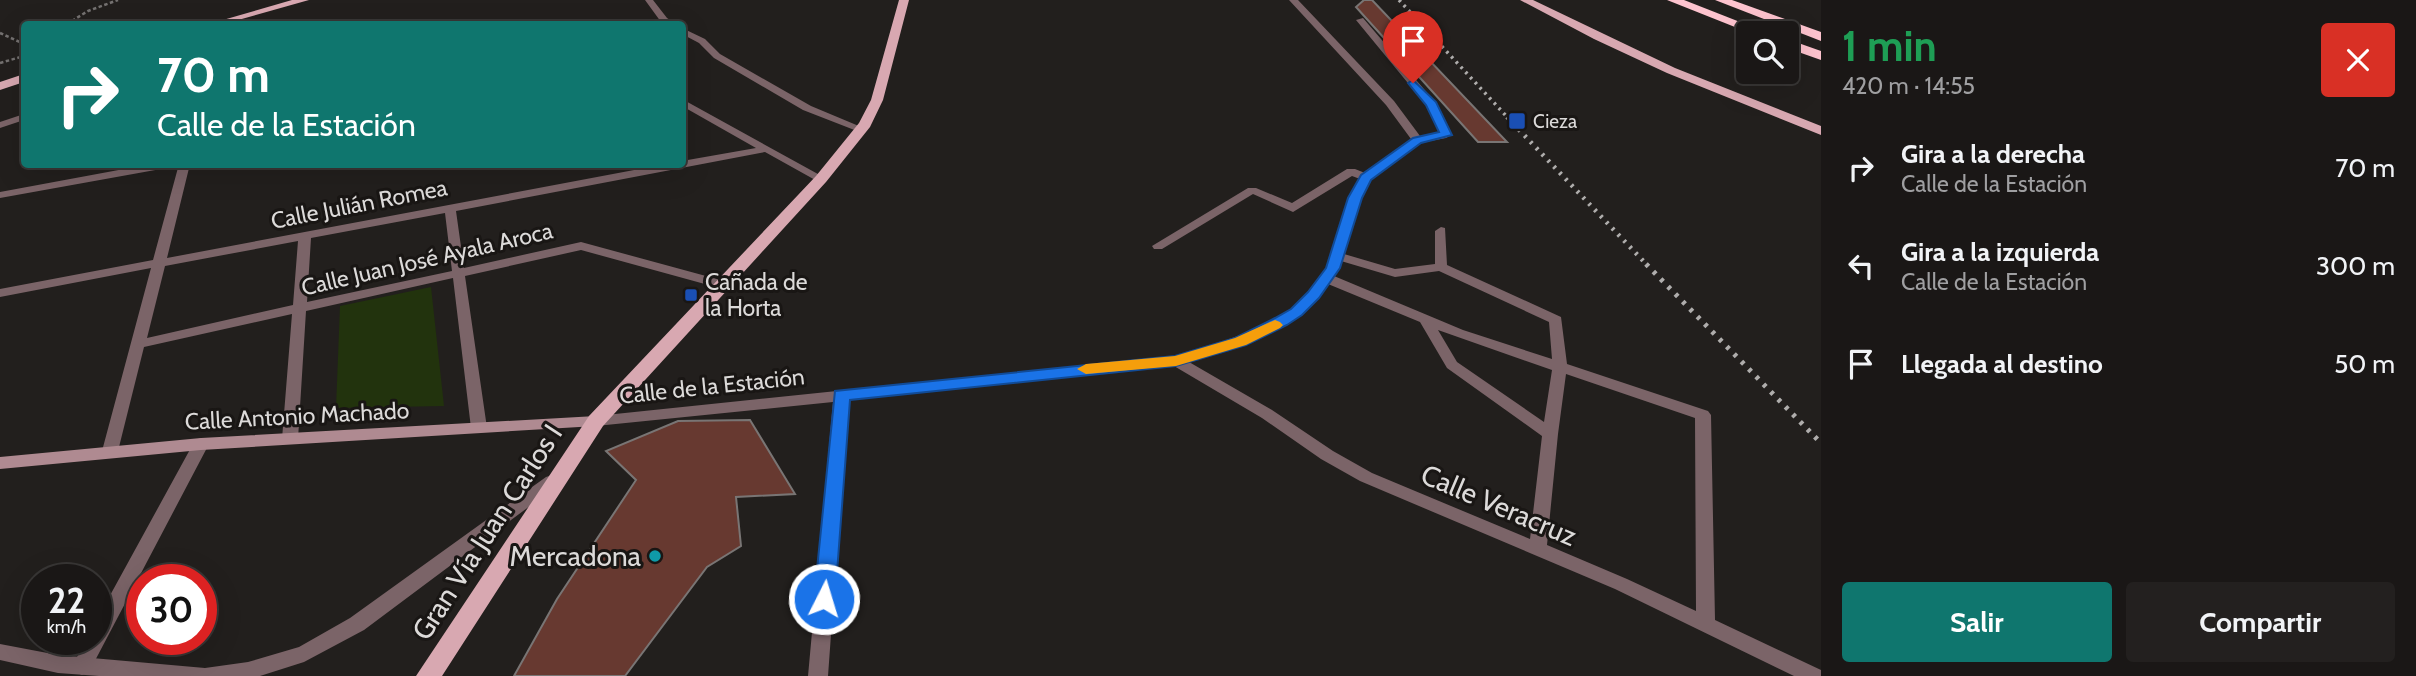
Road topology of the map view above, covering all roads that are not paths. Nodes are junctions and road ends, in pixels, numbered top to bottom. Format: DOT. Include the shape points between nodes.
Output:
graph roads {
  1 [pos="304,0"];
  2 [pos="649,0"];
  3 [pos="904,0"];
  4 [pos="1293,0"];
  5 [pos="1525,0"];
  6 [pos="1674,0"];
  7 [pos="1721,0"];
  8 [pos="1360,20"];
  9 [pos="225,21"];
  10 [pos="666,21"];
  11 [pos="1736,24"];
  12 [pos="686,32"];
  13 [pos="1821,37"];
  14 [pos="1799,47"];
  15 [pos="1821,55"];
  16 [pos="21,79"];
  17 [pos="0,86"];
  18 [pos="686,104"];
  19 [pos="21,118"];
  20 [pos="0,125"];
  21 [pos="861,129"];
  22 [pos="1821,131"];
  23 [pos="1417,140"];
  24 [pos="766,149"];
  25 [pos="686,164"];
  26 [pos="150,168"];
  27 [pos="184,168"];
  28 [pos="664,168"];
  29 [pos="1366,178"];
  30 [pos="821,179"];
  31 [pos="0,195"];
  32 [pos="450,208"];
  33 [pos="1441,231"];
  34 [pos="304,236"];
  35 [pos="1158,246"];
  36 [pos="1337,256"];
  37 [pos="160,263"];
  38 [pos="1441,267"];
  39 [pos="459,273"];
  40 [pos="1325,278"];
  41 [pos="723,285"];
  42 [pos="0,293"];
  43 [pos="299,308"];
  44 [pos="1425,319"];
  45 [pos="138,344"];
  46 [pos="1176,361"];
  47 [pos="1560,367"];
  48 [pos="841,395"];
  49 [pos="596,421"];
  50 [pos="479,428"];
  51 [pos="1550,434"];
  52 [pos="290,439"];
  53 [pos="201,444"];
  54 [pos="110,451"];
  55 [pos="0,463"];
  56 [pos="559,477"];
  57 [pos="1538,550"];
  58 [pos="1706,622"];
  59 [pos="0,652"];
  60 [pos="82,666"];
  61 [pos="205,676"];
  62 [pos="428,676"];
  63 [pos="818,676"];
  64 [pos="1814,676"];
  1 -- 9 [label="main road"];
  2 -- 10 [label="street"];
  3 -- 21 [label="main road, Gran Vía Juan Carlos I" via="877,100"];
  4 -- 23 [label="street" via="1390,103"];
  5 -- 22 [label="main road" via="1710,88"];
  6 -- 11 [label="highway"];
  7 -- 13 [label="highway"];
  8 -- 23 [label="street, Calle de la Estación" via="1432,104 1446,135"];
  12 -- 21 [label="street" via="717,56 807,108"];
  14 -- 15 [label="highway"];
  16 -- 17 [label="main road"];
  18 -- 24 [label="street"];
  19 -- 20 [label="street"];
  21 -- 30 [label="main road, Gran Vía Juan Carlos I"];
  23 -- 29 [label="street, Calle de la Estación"];
  24 -- 25 [label="street, Calle Julián Romea"];
  24 -- 30 [label="street"];
  26 -- 31 [label="street"];
  27 -- 37 [label="street"];
  28 -- 32 [label="street, Calle Julián Romea"];
  29 -- 35 [label="street" via="1351,171 1293,208 1252,190"];
  29 -- 36 [label="street, Calle de la Estación"];
  30 -- 41 [label="main road, Gran Vía Juan Carlos I"];
  32 -- 34 [label="street, Calle Julián Romea"];
  32 -- 39 [label="street"];
  33 -- 38 [label="street"];
  34 -- 37 [label="street, Calle Julián Romea"];
  34 -- 43 [label="street"];
  36 -- 38 [label="street" via="1395,273"];
  36 -- 40 [label="street, Calle de la Estación"];
  37 -- 42 [label="street, Calle Julián Romea"];
  37 -- 45 [label="street"];
  38 -- 47 [label="street" via="1556,320"];
  39 -- 41 [label="street, Calle Juan José Ayala Aroca" via="581,246"];
  39 -- 43 [label="street, Calle Juan José Ayala Aroca"];
  39 -- 50 [label="street"];
  40 -- 44 [label="street"];
  40 -- 46 [label="street, Calle de la Estación" via="1305,303 1281,322 1240,342"];
  41 -- 49 [label="main road, Gran Vía Juan Carlos I"];
  43 -- 45 [label="street, Calle Juan José Ayala Aroca"];
  43 -- 52 [label="street"];
  44 -- 47 [label="street"];
  44 -- 51 [label="street" via="1452,365"];
  45 -- 54 [label="street"];
  46 -- 48 [label="street, Calle de la Estación"];
  46 -- 57 [label="street, Calle Veracruz" via="1366,477"];
  47 -- 51 [label="street"];
  47 -- 58 [label="street" via="1703,415"];
  48 -- 49 [label="street, Calle de la Estación"];
  48 -- 63 [label="street"];
  49 -- 50 [label="main road, Calle Antonio Machado"];
  49 -- 56 [label="main road, Gran Vía Juan Carlos I"];
  50 -- 52 [label="main road, Calle Antonio Machado"];
  51 -- 57 [label="street"];
  52 -- 53 [label="main road, Calle Antonio Machado"];
  53 -- 54 [label="main road, Calle Antonio Machado"];
  53 -- 60 [label="street"];
  54 -- 55 [label="main road, Calle Antonio Machado"];
  56 -- 61 [label="street" via="358,624 304,654 248,671"];
  56 -- 62 [label="main road, Gran Vía Juan Carlos I"];
  57 -- 58 [label="street, Calle Veracruz"];
  58 -- 64 [label="street, Calle Veracruz"];
  59 -- 60 [label="street"];
  60 -- 61 [label="street"];
}
